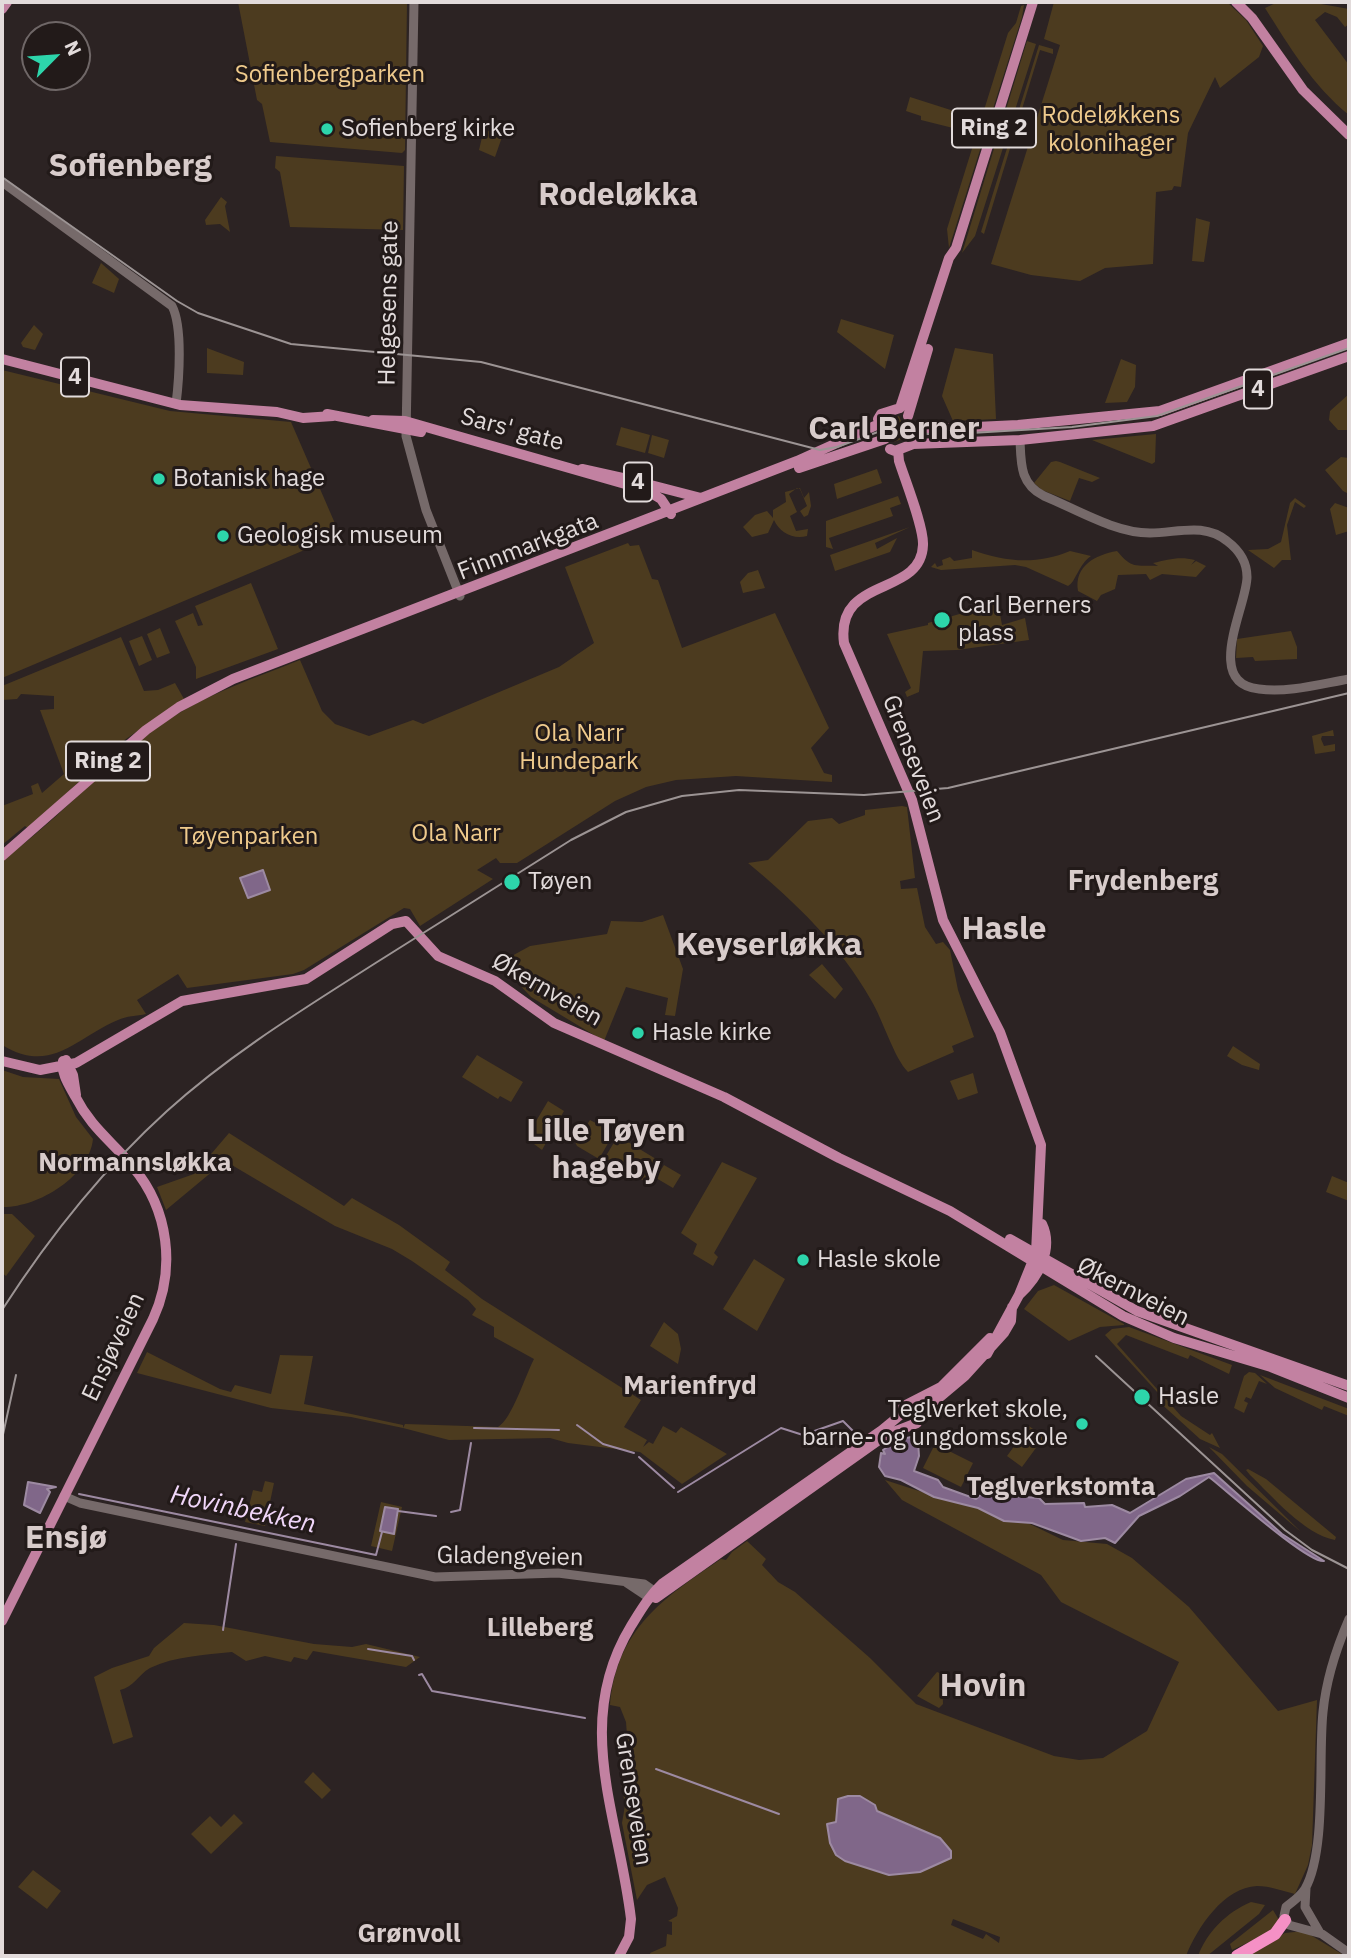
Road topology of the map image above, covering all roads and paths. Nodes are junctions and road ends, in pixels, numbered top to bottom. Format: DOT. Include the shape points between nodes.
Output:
graph roads {
  1 [pos="7,2"];
  2 [pos="414,2"];
  3 [pos="1032,2"];
  4 [pos="1236,2"];
  5 [pos="1248,6"];
  6 [pos="2,9"];
  7 [pos="1349,128"];
  8 [pos="1349,135"];
  9 [pos="2,182"];
  10 [pos="1349,343"];
  11 [pos="1349,356"];
  12 [pos="2,359"];
  13 [pos="176,401"];
  14 [pos="904,412"];
  15 [pos="879,424"];
  16 [pos="405,425"];
  17 [pos="914,437"];
  18 [pos="1020,440"];
  19 [pos="891,446"];
  20 [pos="575,469"];
  21 [pos="646,490"];
  22 [pos="701,498"];
  23 [pos="671,513"];
  24 [pos="649,517"];
  25 [pos="459,593"];
  26 [pos="1349,679"];
  27 [pos="226,684"];
  28 [pos="2,856"];
  29 [pos="2,1054"];
  30 [pos="2,1061"];
  31 [pos="66,1064"];
  32 [pos="1038,1259"];
  33 [pos="1012,1306"];
  34 [pos="997,1330"];
  35 [pos="987,1354"];
  36 [pos="1349,1387"];
  37 [pos="1349,1398"];
  38 [pos="912,1404"];
  39 [pos="921,1413"];
  40 [pos="899,1416"];
  41 [pos="907,1426"];
  42 [pos="64,1496"];
  43 [pos="653,1595"];
  44 [pos="1349,1619"];
  45 [pos="2,1621"];
  46 [pos="1306,1886"];
  47 [pos="1294,1902"];
  48 [pos="1307,1911"];
  49 [pos="1285,1920"];
  50 [pos="1300,1926"];
  51 [pos="1322,1934"];
  52 [pos="1348,1953"];
  53 [pos="619,1956"];
  54 [pos="1237,1956"];
  1 -- 6 [label="main road"];
  2 -- 16 [label="street, Helgesens gate"];
  3 -- 14 [label="main road, Ring 2"];
  4 -- 5 [label="main road"];
  5 -- 7 [label="main road" via="1307,86"];
  5 -- 8 [label="main road" via="1303,90"];
  9 -- 13 [label="street" via="172,306 176,316"];
  10 -- 17 [label="main road, 4" via="1152,412"];
  11 -- 18 [label="main road, 4" via="1160,424"];
  12 -- 13 [label="main road, Sars' gate / 4"];
  13 -- 16 [label="main road, Sars' gate / 4" via="277,412 315,411"];
  14 -- 15 [label="main road, Ring 2" via="881,414"];
  14 -- 17 [label="main road"];
  15 -- 19 [label="main road"];
  15 -- 22 [label="main road, Finnmarkgata / Ring 2"];
  16 -- 20 [label="main road, Sars' gate / 4"];
  16 -- 25 [label="street, Helgesens gate" via="425,505"];
  17 -- 18 [label="main road, 4"];
  17 -- 19 [label="main road, Ring 2"];
  18 -- 26 [label="street" via="1024,478 1044,496 1132,531 1205,530 1231,544 1242,559 1247,580 1231,641 1234,671 1241,682 1254,688 1294,688"];
  19 -- 23 [label="main road, Finnmarkgata / Ring 2"];
  19 -- 32 [label="main road, Grenseveien" via="893,463 923,536 921,556 905,576 856,602 845,619 844,643 912,800 943,920 996,1022 1032,1113 1041,1150 1040,1218 1046,1231"];
  20 -- 21 [label="main road, Sars' gate / 4"];
  20 -- 22 [label="main road, Sars' gate / 4" via="593,469"];
  21 -- 23 [label="main road, Sars' gate / 4" via="658,496"];
  21 -- 24 [label="main road, 4" via="653,505"];
  22 -- 23 [label="main road, Finnmarkgata / Ring 2"];
  23 -- 24 [label="main road, Finnmarkgata / Ring 2"];
  23 -- 25 [label="main road, Finnmarkgata / Ring 2"];
  24 -- 25 [label="main road, Finnmarkgata / Ring 2"];
  25 -- 27 [label="main road, Finnmarkgata / Ring 2"];
  25 -- 27 [label="main road, Finnmarkgata / Ring 2" via="283,657"];
  27 -- 28 [label="main road, Finnmarkgata / Ring 2" via="146,730"];
  29 -- 31 [label="main road, Økernveien" via="33,1063"];
  30 -- 31 [label="main road, Økernveien" via="33,1070"];
  31 -- 32 [label="main road, Økernveien" via="181,1001 306,979 392,925 406,921 438,956 495,981 554,1023 724,1097"];
  31 -- 42 [label="main road, Ensjøveien" via="89,1123 130,1163 153,1196 165,1236 166,1269 158,1308"];
  32 -- 33 [label="main road, Grenseveien"];
  32 -- 36 [label="main road, Økernveien" via="1147,1315"];
  32 -- 37 [label="main road, Økernveien" via="1102,1305 1150,1329 1271,1367"];
  33 -- 34 [label="main road, Grenseveien"];
  33 -- 35 [label="main road, Grenseveien" via="1011,1321"];
  34 -- 35 [label="main road, Grenseveien"];
  34 -- 38 [label="main road, Grenseveien" via="941,1387"];
  35 -- 39 [label="main road, Grenseveien"];
  38 -- 39 [label="main road"];
  38 -- 40 [label="main road" via="902,1407"];
  39 -- 41 [label="main road" via="917,1423"];
  40 -- 41 [label="main road"];
  40 -- 43 [label="main road, Grenseveien"];
  41 -- 43 [label="main road, Grenseveien"];
  42 -- 43 [label="street, Gladengveien" via="435,1577 549,1573 644,1584"];
  42 -- 45 [label="main road, Ensjøveien"];
  43 -- 53 [label="main road, Grenseveien" via="611,1665 600,1720 603,1765 631,1919 629,1937"];
  44 -- 46 [label="street" via="1326,1694 1317,1839"];
  46 -- 47 [label="street"];
  46 -- 48 [label="street"];
  47 -- 48 [label="street"];
  47 -- 49 [label="street" via="1285,1909"];
  48 -- 50 [label="street"];
  48 -- 51 [label="street"];
  49 -- 50 [label="street"];
  49 -- 54 [label="highway" via="1275,1934"];
  50 -- 51 [label="street"];
  51 -- 52 [label="street"];
}
